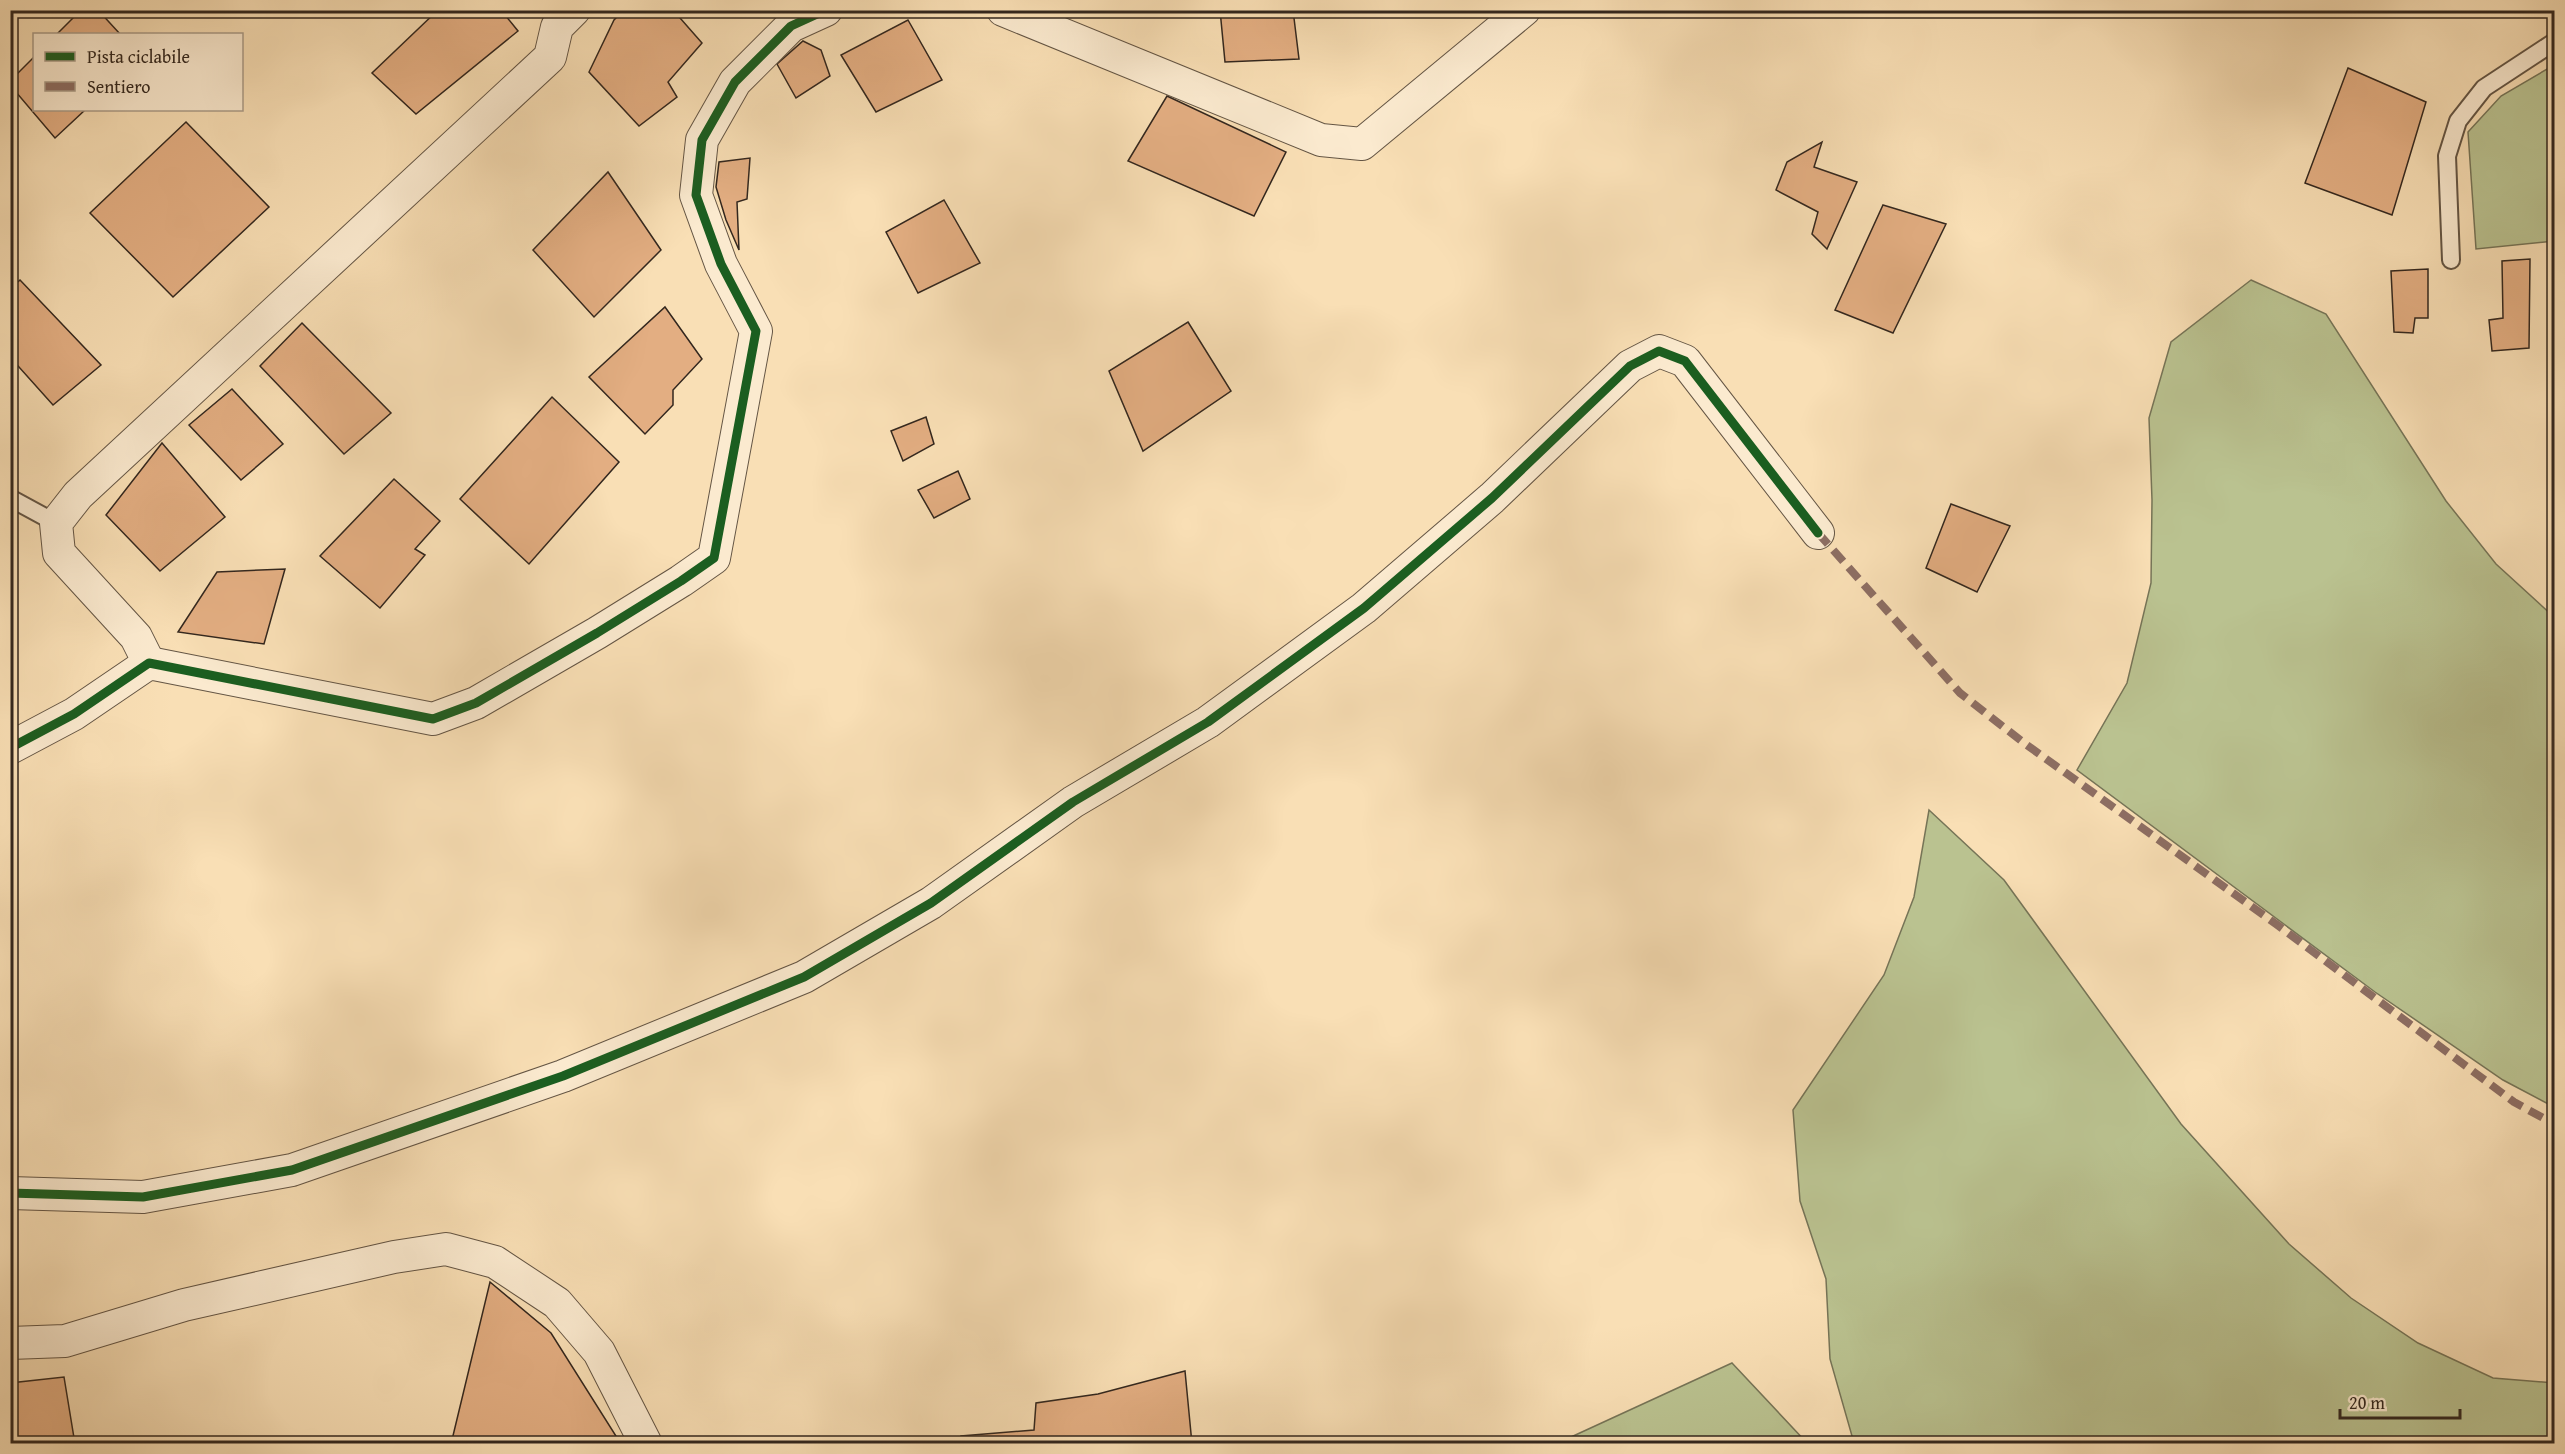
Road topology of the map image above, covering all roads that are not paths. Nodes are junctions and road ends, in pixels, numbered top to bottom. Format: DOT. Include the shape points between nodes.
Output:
graph roads {
  1 [pos="826,10"];
  2 [pos="1003,10"];
  3 [pos="1524,10"];
  4 [pos="559,16"];
  5 [pos="2554,42"];
  6 [pos="2451,260"];
  7 [pos="10,498"];
  8 [pos="56,523"];
  9 [pos="1818,533"];
  10 [pos="149,663"];
  11 [pos="10,748"];
  12 [pos="10,1193"];
  13 [pos="10,1343"];
  14 [pos="646,1443"];
  1 -- 10 [label="street" via="791,26 735,82 702,140 696,195 721,264 756,331 714,558 476,703 433,719"];
  2 -- 3 [label="street" via="1321,140 1362,144"];
  4 -- 8 [label="street" via="550,57 78,495"];
  5 -- 6 [label="lane" via="2484,88 2458,121 2447,156"];
  7 -- 8 [label="lane"];
  8 -- 10 [label="street" via="59,554 136,637"];
  9 -- 12 [label="street" via="1685,361 1659,351 1630,366 1491,498 1364,608 1208,722 1073,802 932,903 804,977 563,1076 292,1170 143,1197"];
  10 -- 11 [label="street" via="75,714"];
  13 -- 14 [label="street" via="65,1341 184,1305 394,1257 446,1249 495,1262 557,1303 599,1352"];
}
